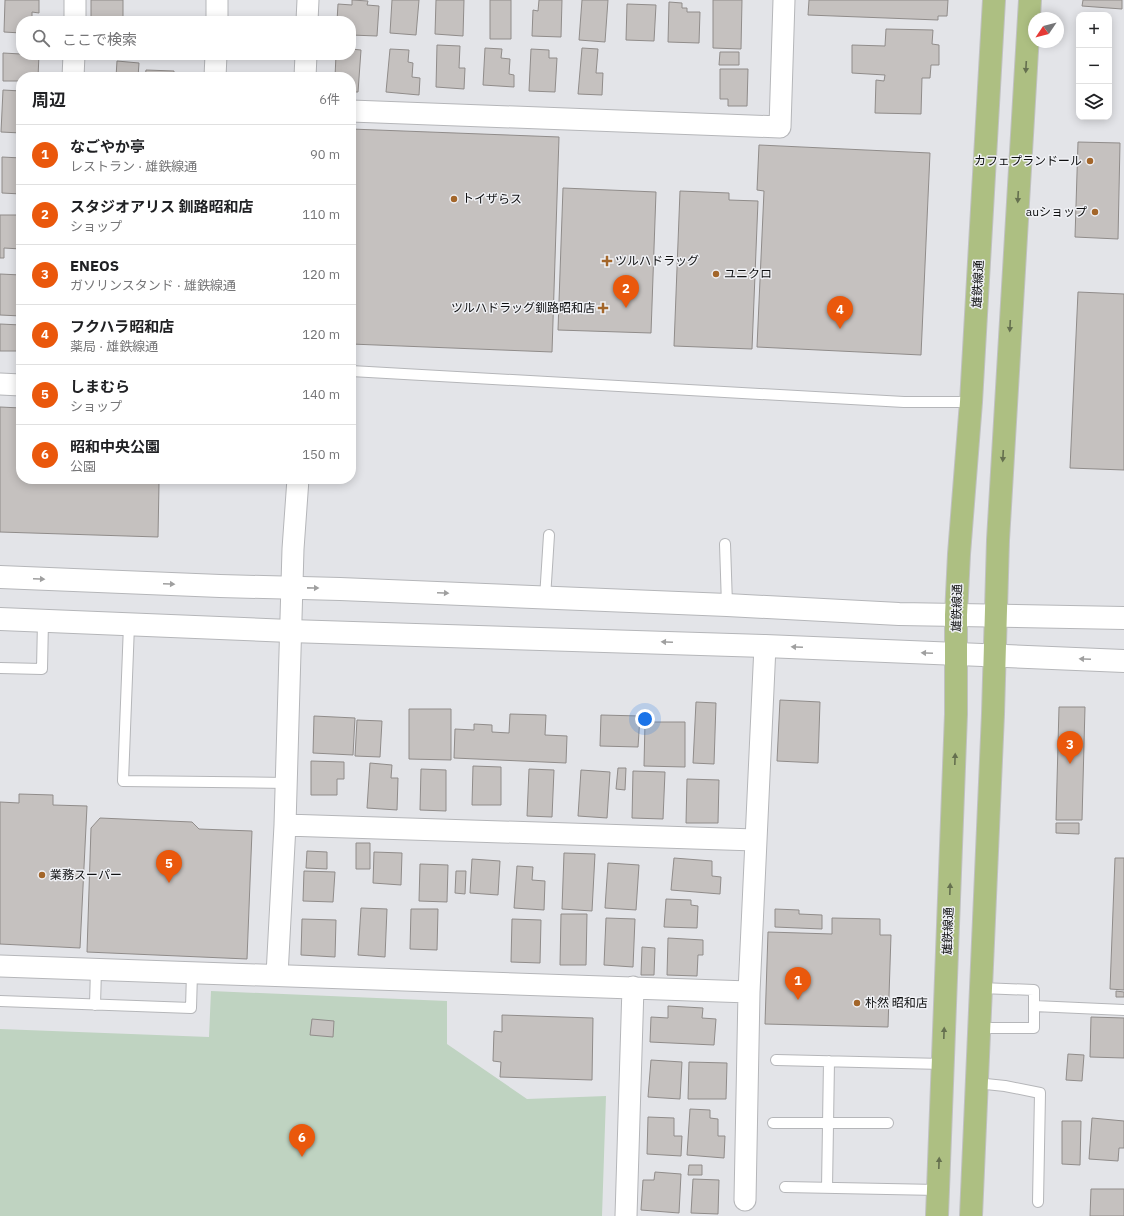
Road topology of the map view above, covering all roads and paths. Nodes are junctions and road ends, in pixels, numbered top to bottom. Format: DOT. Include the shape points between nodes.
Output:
graph roads {
  1 [pos="75,0"];
  2 [pos="217,0"];
  3 [pos="308,0"];
  4 [pos="784,0"];
  5 [pos="994,0"];
  6 [pos="1030,0"];
  7 [pos="75,16"];
  8 [pos="217,16"];
  9 [pos="308,16"];
  10 [pos="74,60"];
  11 [pos="216,60"];
  12 [pos="306,60"];
  13 [pos="73,72"];
  14 [pos="215,72"];
  15 [pos="305,72"];
  16 [pos="356,111"];
  17 [pos="356,371"];
  18 [pos="0,384"];
  19 [pos="16,385"];
  20 [pos="971,402"];
  21 [pos="298,484"];
  22 [pos="549,535"];
  23 [pos="726,544"];
  24 [pos="0,577"];
  25 [pos="291,588"];
  26 [pos="545,598"];
  27 [pos="727,604"];
  28 [pos="956,615"];
  29 [pos="996,616"];
  30 [pos="1124,618"];
  31 [pos="0,619"];
  32 [pos="43,621"];
  33 [pos="129,625"];
  34 [pos="290,630"];
  35 [pos="765,646"];
  36 [pos="956,654"];
  37 [pos="995,656"];
  38 [pos="1124,661"];
  39 [pos="0,668"];
  40 [pos="287,783"];
  41 [pos="286,825"];
  42 [pos="755,840"];
  43 [pos="0,966"];
  44 [pos="96,969"];
  45 [pos="192,973"];
  46 [pos="277,975"];
  47 [pos="634,988"];
  48 [pos="981,988"];
  49 [pos="749,992"];
  50 [pos="0,1001"];
  51 [pos="95,1005"];
  52 [pos="1034,1006"];
  53 [pos="1124,1010"];
  54 [pos="979,1028"];
  55 [pos="776,1060"];
  56 [pos="829,1061"];
  57 [pos="943,1064"];
  58 [pos="976,1083"];
  59 [pos="773,1123"];
  60 [pos="888,1123"];
  61 [pos="828,1124"];
  62 [pos="785,1186"];
  63 [pos="827,1188"];
  64 [pos="938,1190"];
  65 [pos="745,1200"];
  66 [pos="1038,1202"];
  67 [pos="626,1216"];
  68 [pos="937,1216"];
  69 [pos="972,1216"];
  1 -- 7 [label="street"];
  2 -- 8 [label="street"];
  3 -- 9 [label="street"];
  4 -- 16 [label="street" via="780,128"];
  5 -- 20 [label="main road, 雄鉄線通"];
  6 -- 29 [label="main road, one-way" via="998,540"];
  10 -- 13 [label="street"];
  11 -- 14 [label="street"];
  12 -- 15 [label="street"];
  17 -- 20 [label="lane" via="904,402"];
  18 -- 19 [label="street"];
  20 -- 28 [label="main road, 雄鉄線通"];
  21 -- 25 [label="street"];
  22 -- 26 [label="lane"];
  23 -- 27 [label="lane"];
  24 -- 25 [label="street, one-way"];
  25 -- 26 [label="street, one-way"];
  25 -- 34 [label="street"];
  26 -- 27 [label="street"];
  27 -- 28 [label="street"];
  28 -- 29 [label="street"];
  28 -- 36 [label="main road, 雄鉄線通"];
  29 -- 30 [label="street"];
  29 -- 37 [label="main road"];
  31 -- 32 [label="street"];
  32 -- 33 [label="street"];
  32 -- 39 [label="lane" via="42,669"];
  33 -- 34 [label="street"];
  33 -- 40 [label="lane" via="123,781"];
  35 -- 34 [label="street, one-way"];
  34 -- 40 [label="street"];
  36 -- 35 [label="street, one-way"];
  35 -- 42 [label="street"];
  36 -- 37 [label="street"];
  57 -- 36 [label="main road, 雄鉄線通, one-way"];
  38 -- 37 [label="street, one-way"];
  37 -- 48 [label="main road"];
  40 -- 41 [label="street"];
  41 -- 42 [label="street"];
  41 -- 46 [label="street"];
  42 -- 49 [label="street"];
  43 -- 44 [label="street"];
  44 -- 45 [label="street"];
  44 -- 51 [label="lane"];
  45 -- 46 [label="street"];
  45 -- 51 [label="lane" via="191,1008"];
  46 -- 47 [label="street"];
  47 -- 49 [label="street"];
  47 -- 67 [label="street"];
  48 -- 52 [label="lane" via="1034,990"];
  48 -- 54 [label="main road"];
  49 -- 65 [label="street"];
  50 -- 51 [label="lane"];
  52 -- 53 [label="lane"];
  52 -- 54 [label="lane" via="1034,1028"];
  54 -- 58 [label="main road"];
  55 -- 56 [label="lane"];
  56 -- 57 [label="lane"];
  56 -- 61 [label="lane"];
  64 -- 57 [label="main road, 雄鉄線通, one-way"];
  58 -- 66 [label="lane" via="1040,1093"];
  58 -- 69 [label="main road"];
  59 -- 61 [label="lane"];
  60 -- 61 [label="lane"];
  61 -- 63 [label="lane"];
  62 -- 63 [label="lane"];
  63 -- 64 [label="lane"];
  64 -- 68 [label="main road, 雄鉄線通"];
}
